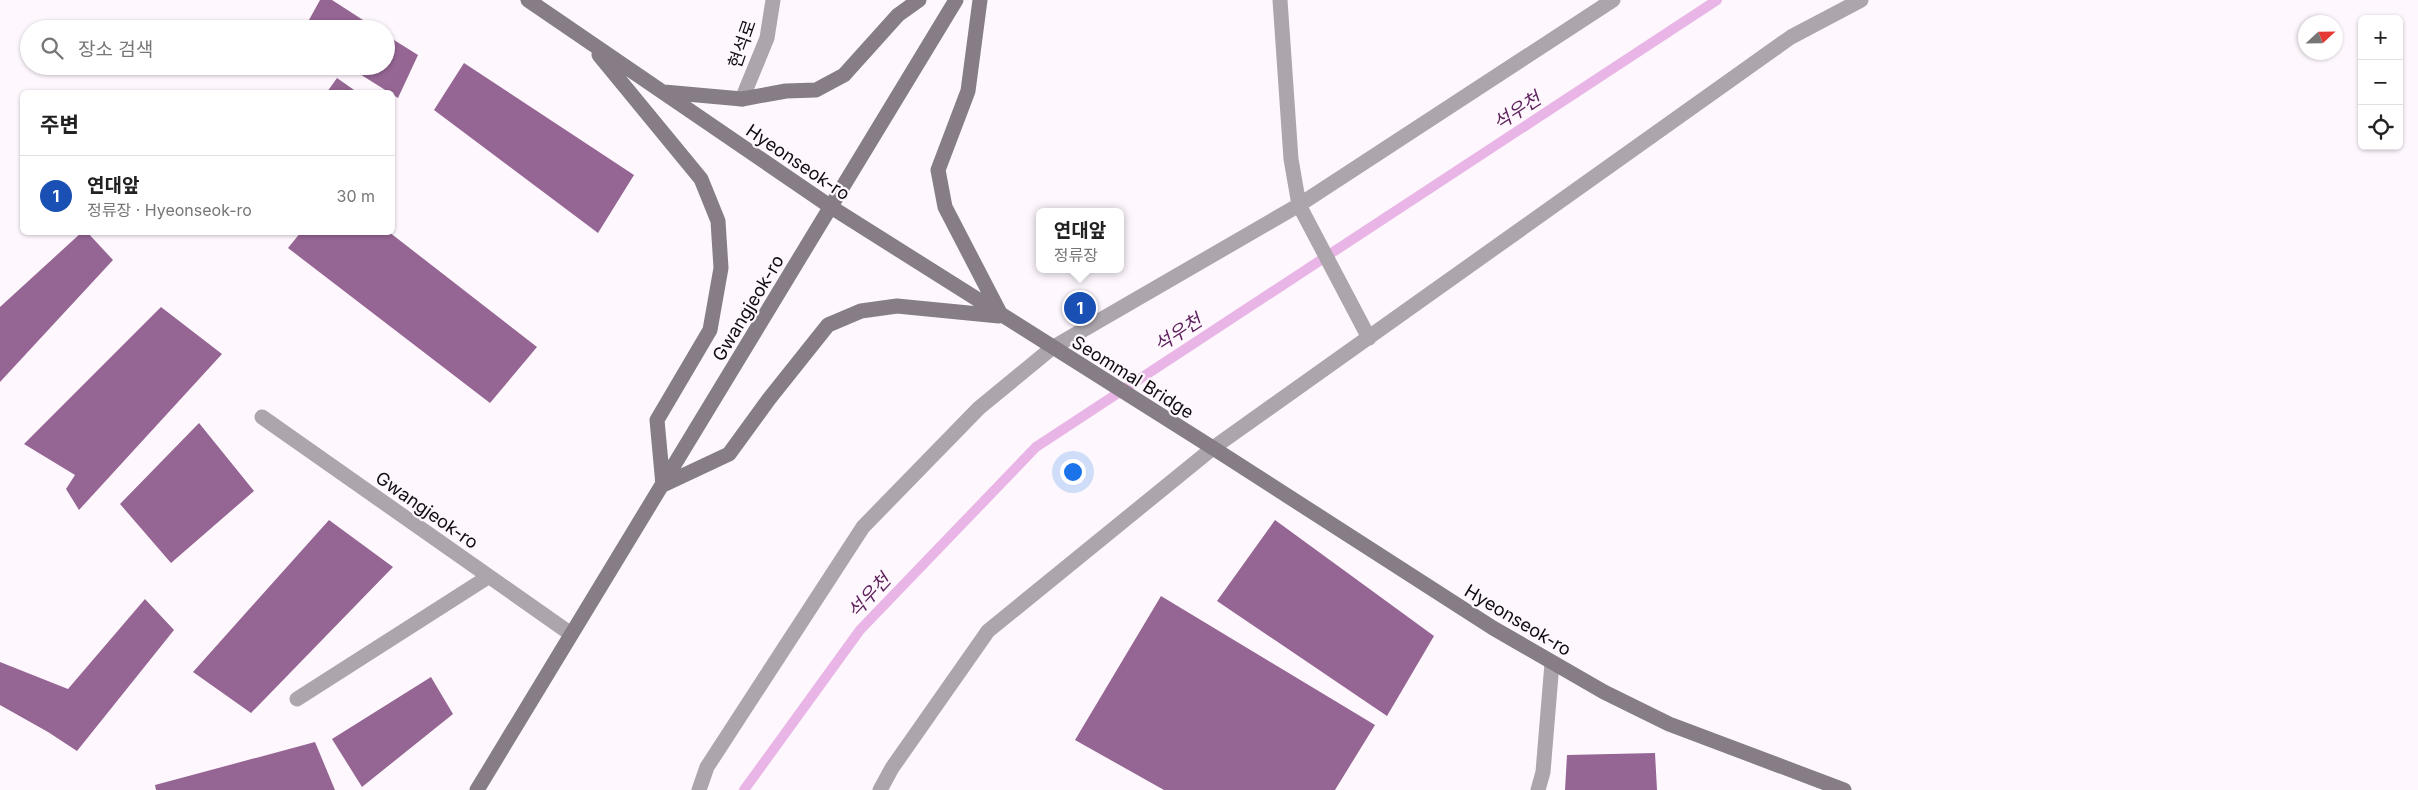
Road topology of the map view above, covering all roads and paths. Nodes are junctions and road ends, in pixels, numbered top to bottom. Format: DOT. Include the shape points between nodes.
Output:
graph roads {
  1 [pos="528,0"];
  2 [pos="773,0"];
  3 [pos="919,0"];
  4 [pos="956,0"];
  5 [pos="980,0"];
  6 [pos="1280,0"];
  7 [pos="1613,0"];
  8 [pos="1861,0"];
  9 [pos="587,40"];
  10 [pos="662,92"];
  11 [pos="742,99"];
  12 [pos="1299,205"];
  13 [pos="831,207"];
  14 [pos="1002,316"];
  15 [pos="1368,338"];
  16 [pos="1052,348"];
  17 [pos="262,417"];
  18 [pos="1195,437"];
  19 [pos="1213,448"];
  20 [pos="663,485"];
  21 [pos="488,577"];
  22 [pos="571,634"];
  23 [pos="1552,663"];
  24 [pos="297,699"];
  25 [pos="477,790"];
  26 [pos="699,790"];
  27 [pos="880,790"];
  28 [pos="1538,790"];
  29 [pos="1844,790"];
  1 -- 9 [label="street, Hyeonseok-ro"];
  2 -- 11 [label="street, 현석로" via="767,38"];
  3 -- 11 [label="street" via="898,15 844,75 816,90 786,91"];
  4 -- 13 [label="street, Gwangjeok-ro"];
  5 -- 14 [label="street" via="968,91 938,170 945,208"];
  6 -- 12 [label="street" via="1291,159"];
  7 -- 12 [label="street"];
  8 -- 15 [label="street" via="1791,37"];
  9 -- 10 [label="street, Hyeonseok-ro"];
  9 -- 20 [label="street" via="701,179 718,221 721,268 710,330 657,420"];
  10 -- 11 [label="street"];
  10 -- 13 [label="street, Hyeonseok-ro"];
  12 -- 15 [label="street"];
  12 -- 16 [label="street"];
  13 -- 14 [label="street, Hyeonseok-ro"];
  13 -- 20 [label="street, Gwangjeok-ro"];
  14 -- 16 [label="street, Hyeonseok-ro"];
  14 -- 20 [label="street" via="897,306 861,311 828,325 729,454"];
  15 -- 19 [label="street"];
  16 -- 18 [label="street, Seommal Bridge"];
  16 -- 26 [label="street" via="979,408 863,527 707,767"];
  17 -- 21 [label="street, Gwangjeok-ro"];
  18 -- 19 [label="street, Hyeonseok-ro"];
  19 -- 23 [label="street, Hyeonseok-ro" via="1492,628"];
  19 -- 27 [label="street" via="988,631"];
  20 -- 22 [label="street, Gwangjeok-ro"];
  21 -- 22 [label="street, Gwangjeok-ro"];
  21 -- 24 [label="street"];
  22 -- 25 [label="street, Gwangjeok-ro"];
  23 -- 28 [label="street" via="1543,772"];
  23 -- 29 [label="street, Hyeonseok-ro" via="1669,724"];
}
